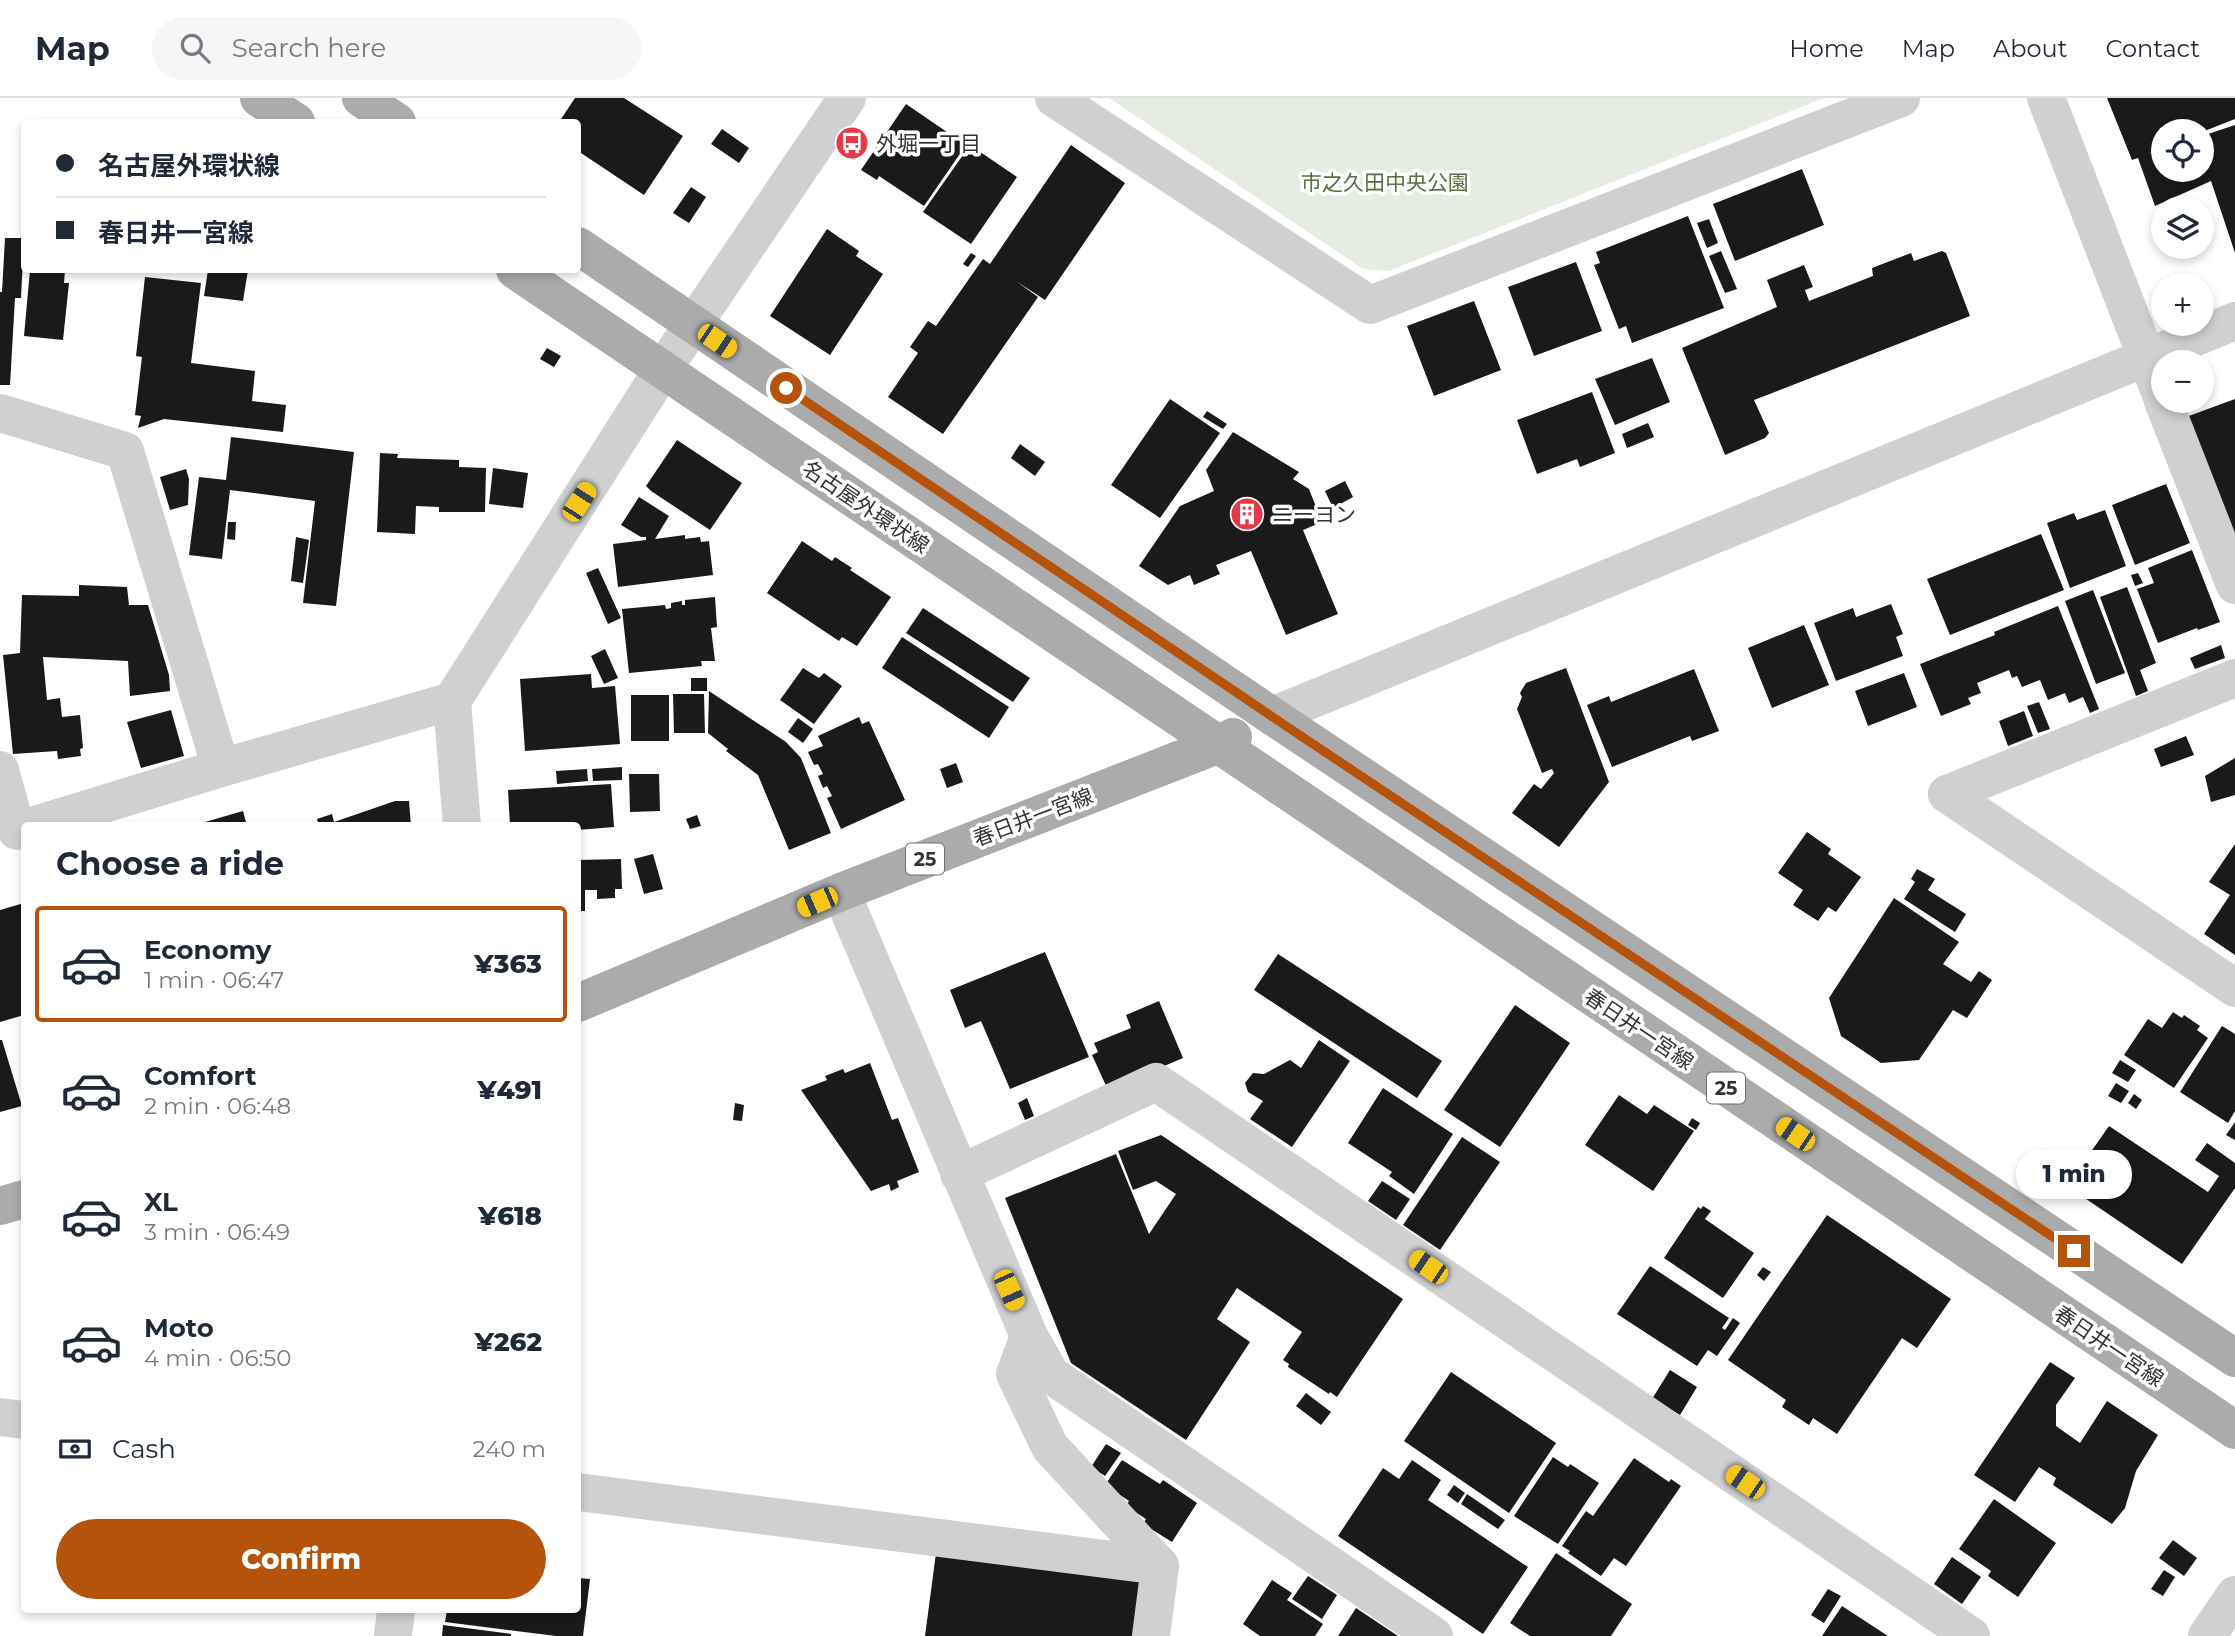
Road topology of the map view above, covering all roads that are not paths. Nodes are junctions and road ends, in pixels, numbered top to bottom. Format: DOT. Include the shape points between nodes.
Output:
graph roads {
  1 [pos="260,98"];
  2 [pos="361,98"];
  3 [pos="847,98"];
  4 [pos="1054,98"];
  5 [pos="1901,98"];
  6 [pos="2046,98"];
  7 [pos="292,119"];
  8 [pos="392,119"];
  9 [pos="581,248"];
  10 [pos="519,273"];
  11 [pos="2235,321"];
  12 [pos="694,325"];
  13 [pos="2146,356"];
  14 [pos="663,369"];
  15 [pos="2151,369"];
  16 [pos="0,413"];
  17 [pos="2168,413"];
  18 [pos="2235,585"];
  19 [pos="2235,678"];
  20 [pos="452,701"];
  21 [pos="1272,716"];
  22 [pos="1217,745"];
  23 [pos="221,768"];
  24 [pos="0,770"];
  25 [pos="45,822"];
  26 [pos="462,822"];
  27 [pos="19,830"];
  28 [pos="841,892"];
  29 [pos="2235,988"];
  30 [pos="581,1002"];
  31 [pos="959,1174"];
  32 [pos="21,1200"];
  33 [pos="0,1206"];
  34 [pos="1029,1336"];
  35 [pos="2235,1358"];
  36 [pos="0,1417"];
  37 [pos="21,1420"];
  38 [pos="2235,1430"];
  39 [pos="581,1492"];
  40 [pos="1160,1566"];
  41 [pos="2235,1595"];
  42 [pos="396,1613"];
  43 [pos="393,1636"];
  44 [pos="1151,1636"];
  45 [pos="1434,1636"];
  46 [pos="1971,1636"];
  47 [pos="2207,1636"];
  1 -- 7 [label="main road"];
  2 -- 8 [label="main road"];
  3 -- 12 [label="street"];
  4 -- 5 [label="street" via="1370,305"];
  6 -- 13 [label="street"];
  9 -- 12 [label="main road"];
  10 -- 14 [label="main road, 名古屋外環状線"];
  11 -- 13 [label="street"];
  12 -- 14 [label="street"];
  12 -- 21 [label="main road"];
  13 -- 15 [label="street"];
  13 -- 21 [label="street"];
  14 -- 20 [label="street"];
  14 -- 22 [label="main road, 名古屋外環状線"];
  16 -- 23 [label="street" via="125,451"];
  17 -- 18 [label="street"];
  19 -- 29 [label="street" via="1947,794"];
  20 -- 23 [label="street"];
  20 -- 26 [label="street"];
  21 -- 22 [label="main road, 春日井一宮線 / 25"];
  21 -- 35 [label="main road"];
  22 -- 28 [label="main road, 春日井一宮線 / 25"];
  22 -- 38 [label="main road, 春日井一宮線 / 25"];
  23 -- 25 [label="street"];
  24 -- 27 [label="street"];
  28 -- 30 [label="main road, 春日井一宮線 / 25"];
  28 -- 31 [label="street"];
  31 -- 34 [label="street"];
  31 -- 46 [label="street" via="1156,1082"];
  32 -- 33 [label="main road"];
  34 -- 40 [label="street" via="1015,1374 1049,1447"];
  34 -- 45 [label="street" via="1051,1375"];
  36 -- 37 [label="street"];
  39 -- 40 [label="street"];
  40 -- 44 [label="street"];
  41 -- 47 [label="street"];
  42 -- 43 [label="street"];
}
